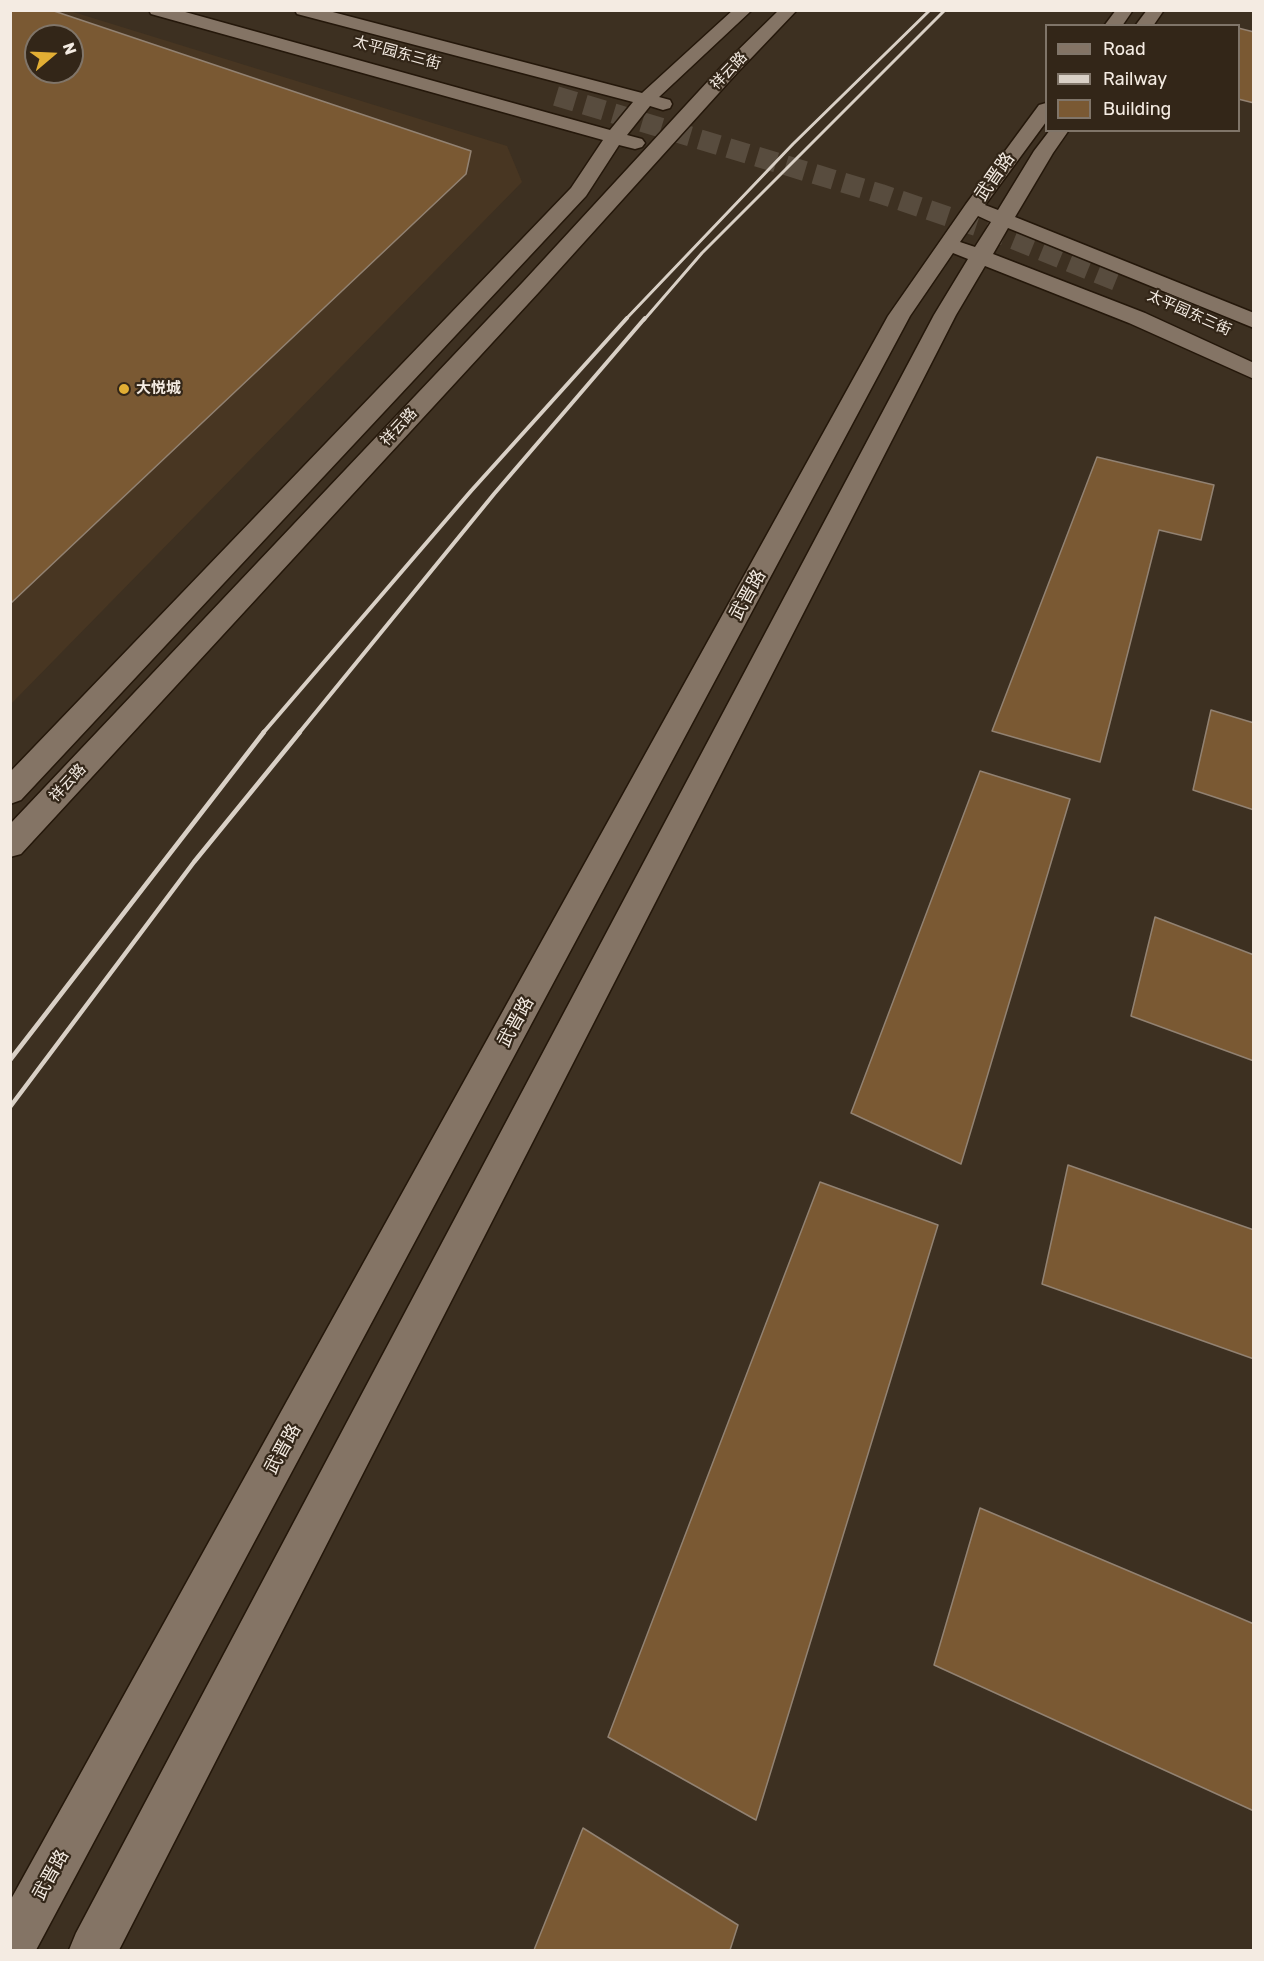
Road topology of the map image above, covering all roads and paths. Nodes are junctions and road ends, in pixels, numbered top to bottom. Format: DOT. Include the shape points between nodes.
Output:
graph roads {
  1 [pos="157,10"];
  2 [pos="744,10"];
  3 [pos="789,10"];
  4 [pos="1125,10"];
  5 [pos="1156,10"];
  6 [pos="298,18"];
  7 [pos="1114,24"];
  8 [pos="1146,24"];
  9 [pos="328,35"];
  10 [pos="573,94"];
  11 [pos="645,100"];
  12 [pos="692,111"];
  13 [pos="1045,113"];
  14 [pos="538,116"];
  15 [pos="1058,132"];
  16 [pos="614,138"];
  17 [pos="657,149"];
  18 [pos="988,213"];
  19 [pos="948,244"];
  20 [pos="979,255"];
  21 [pos="1124,276"];
  22 [pos="1089,300"];
  23 [pos="1254,321"];
  24 [pos="1254,342"];
  25 [pos="1254,372"];
  26 [pos="10,792"];
  27 [pos="10,845"];
  28 [pos="10,1950"];
  29 [pos="93,1950"];
  1 -- 14 [label="street"];
  2 -- 11 [label="street, 祥云路"];
  3 -- 12 [label="street, 祥云路"];
  4 -- 7 [label="street"];
  5 -- 8 [label="street"];
  6 -- 9 [label="street, 太平园东三街"];
  6 -- 10 [label="street"];
  10 -- 11 [label="street"];
  10 -- 14 [label="street" via="560,109"];
  11 -- 12 [label="street"];
  11 -- 16 [label="street, 祥云路"];
  12 -- 17 [label="street, 祥云路"];
  13 -- 18 [label="street, 武晋路"];
  14 -- 16 [label="street"];
  15 -- 18 [label="street, 武晋路"];
  16 -- 17 [label="street"];
  16 -- 26 [label="street, 祥云路" via="579,192"];
  17 -- 27 [label="street, 祥云路"];
  18 -- 19 [label="street, 武晋路"];
  18 -- 20 [label="street, 武晋路"];
  18 -- 21 [label="street"];
  19 -- 20 [label="street"];
  19 -- 28 [label="street, 武晋路" via="899,316"];
  20 -- 22 [label="street"];
  20 -- 29 [label="street, 武晋路"];
  21 -- 22 [label="street" via="1111,272 1093,284"];
  21 -- 23 [label="street"];
  21 -- 24 [label="street, 太平园东三街"];
  22 -- 25 [label="street"];
}
